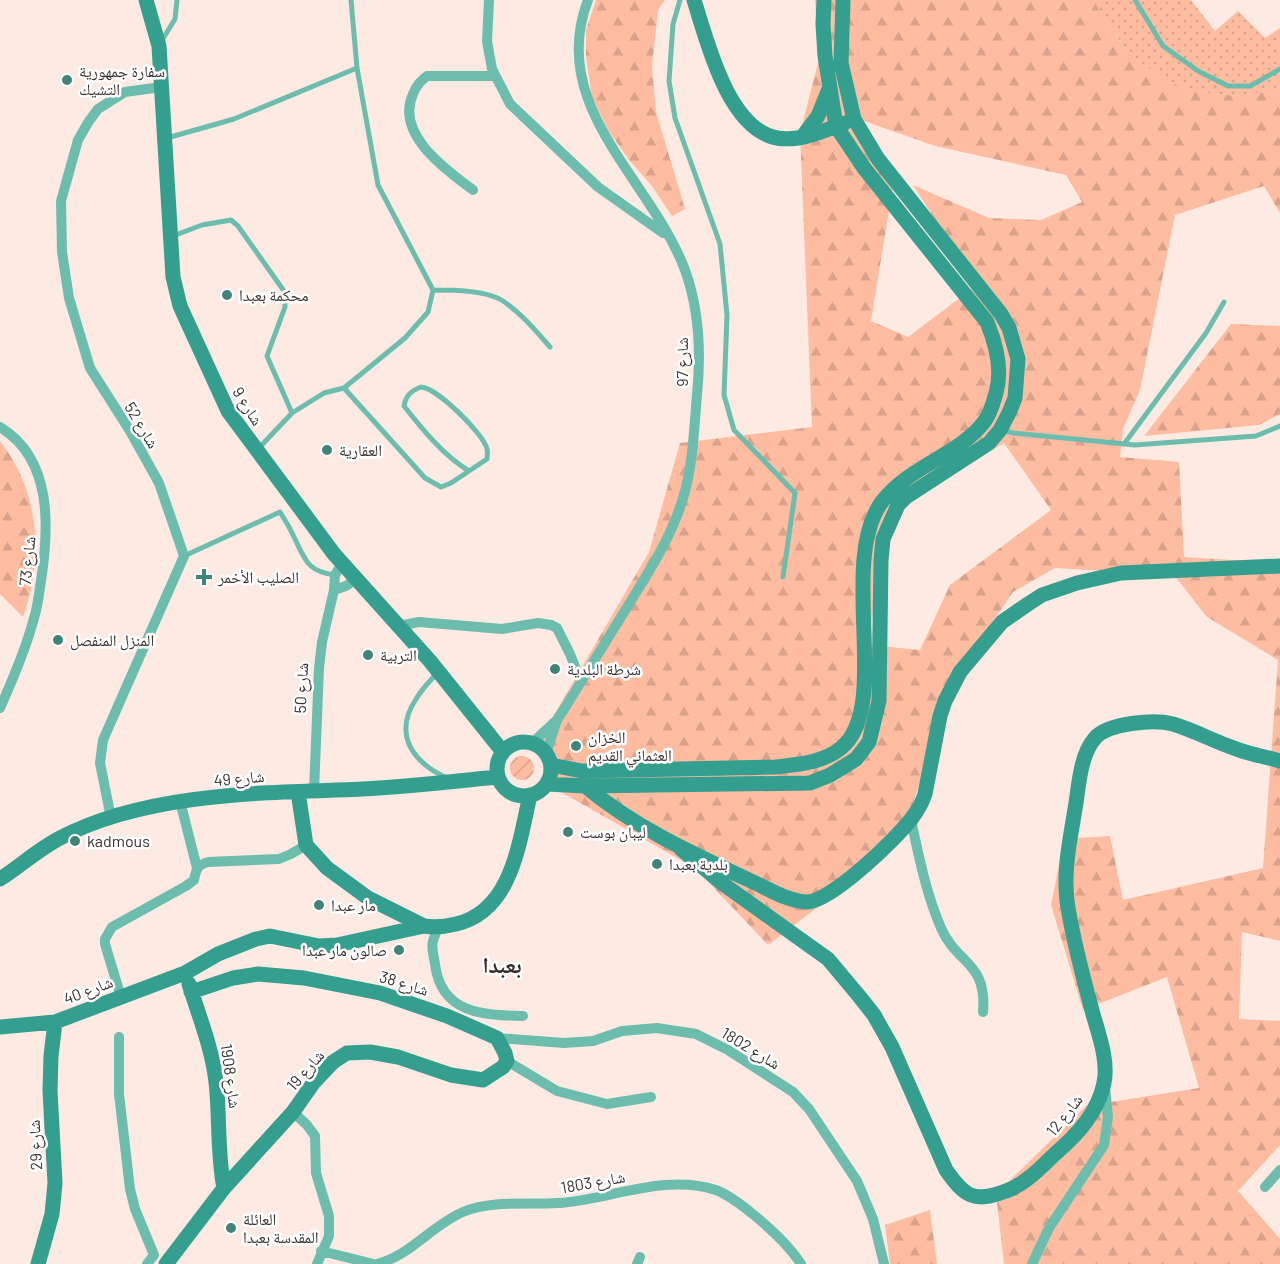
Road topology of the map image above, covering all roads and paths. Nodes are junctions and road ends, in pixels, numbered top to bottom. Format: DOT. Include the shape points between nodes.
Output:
graph roads {
  1 [pos="146,0"];
  2 [pos="177,0"];
  3 [pos="351,0"];
  4 [pos="489,0"];
  5 [pos="588,0"];
  6 [pos="680,0"];
  7 [pos="694,0"];
  8 [pos="824,0"];
  9 [pos="843,0"];
  10 [pos="1135,0"];
  11 [pos="159,46"];
  12 [pos="357,68"];
  13 [pos="1280,69"];
  14 [pos="494,76"];
  15 [pos="161,87"];
  16 [pos="829,89"];
  17 [pos="854,119"];
  18 [pos="836,126"];
  19 [pos="803,136"];
  20 [pos="165,139"];
  21 [pos="473,190"];
  22 [pos="172,236"];
  23 [pos="668,236"];
  24 [pos="433,290"];
  25 [pos="1224,302"];
  26 [pos="550,347"];
  27 [pos="344,388"];
  28 [pos="292,413"];
  29 [pos="984,422"];
  30 [pos="1280,426"];
  31 [pos="0,427"];
  32 [pos="1000,430"];
  33 [pos="1124,444"];
  34 [pos="256,451"];
  35 [pos="469,471"];
  36 [pos="184,556"];
  37 [pos="1280,566"];
  38 [pos="338,569"];
  39 [pos="783,577"];
  40 [pos="356,579"];
  41 [pos="334,590"];
  42 [pos="398,626"];
  43 [pos="438,671"];
  44 [pos="581,682"];
  45 [pos="0,708"];
  46 [pos="557,720"];
  47 [pos="532,743"];
  48 [pos="503,752"];
  49 [pos="549,759"];
  50 [pos="1280,760"];
  51 [pos="498,777"];
  52 [pos="583,778"];
  53 [pos="453,781"];
  54 [pos="547,784"];
  55 [pos="314,790"];
  56 [pos="298,792"];
  57 [pos="530,795"];
  58 [pos="180,801"];
  59 [pos="111,818"];
  60 [pos="911,820"];
  61 [pos="306,845"];
  62 [pos="681,849"];
  63 [pos="196,868"];
  64 [pos="0,879"];
  65 [pos="431,927"];
  66 [pos="185,972"];
  67 [pos="191,992"];
  68 [pos="121,997"];
  69 [pos="983,1012"];
  70 [pos="523,1016"];
  71 [pos="55,1022"];
  72 [pos="0,1027"];
  73 [pos="118,1037"];
  74 [pos="497,1038"];
  75 [pos="507,1062"];
  76 [pos="1104,1080"];
  77 [pos="651,1097"];
  78 [pos="292,1112"];
  79 [pos="1280,1170"];
  80 [pos="1265,1187"];
  81 [pos="224,1188"];
  82 [pos="321,1251"];
  83 [pos="38,1264"];
  84 [pos="147,1264"];
  85 [pos="166,1264"];
  86 [pos="317,1264"];
  87 [pos="376,1264"];
  88 [pos="801,1264"];
  89 [pos="884,1264"];
  90 [pos="1032,1264"];
  1 -- 11 [label="main road, شارع 9"];
  2 -- 11 [label="lane" via="175,19"];
  3 -- 12 [label="lane"];
  4 -- 14 [label="street" via="487,41"];
  5 -- 23 [label="street, شارع 97" via="578,52 588,102"];
  6 -- 39 [label="lane" via="673,24 669,81 675,118 720,244 727,315 724,395 734,430 795,493"];
  7 -- 19 [label="main road" via="726,90 746,119 777,138"];
  8 -- 16 [label="main road"];
  9 -- 17 [label="main road" via="841,63"];
  10 -- 13 [label="lane" via="1163,46 1228,86 1250,86"];
  11 -- 15 [label="main road, شارع 9"];
  12 -- 20 [label="lane" via="234,119"];
  12 -- 24 [label="lane" via="378,185"];
  14 -- 21 [label="street" via="427,76 416,86 408,110 419,141"];
  14 -- 23 [label="street" via="510,104 598,187"];
  15 -- 20 [label="main road, شارع 9"];
  15 -- 36 [label="street, شارع 52" via="124,92 98,109 89,121 78,140 61,201 62,252 69,298 90,368 159,483"];
  16 -- 18 [label="main road"];
  16 -- 19 [label="main road" via="818,116"];
  17 -- 18 [label="main road"];
  17 -- 32 [label="main road" via="878,159 1009,328 1018,371 1015,398"];
  18 -- 19 [label="main road"];
  18 -- 29 [label="main road" via="864,168 987,322 995,342 998,385"];
  20 -- 22 [label="main road, شارع 9"];
  22 -- 28 [label="lane" via="231,220 284,291 285,307 267,356"];
  22 -- 34 [label="main road, شارع 9" via="173,277 180,306 228,411"];
  23 -- 44 [label="street, شارع 97" via="685,270 696,320 699,375 688,476 677,515 659,555"];
  24 -- 26 [label="lane" via="465,290 501,300"];
  24 -- 27 [label="lane" via="428,312 405,338"];
  25 -- 33 [label="lane" via="1206,333"];
  27 -- 28 [label="lane" via="324,393"];
  27 -- 35 [label="lane" via="425,478 441,487"];
  28 -- 34 [label="lane"];
  29 -- 32 [label="main road"];
  29 -- 52 [label="main road" via="898,484 869,525 863,556 863,702 854,732 840,749 810,762 776,767"];
  30 -- 33 [label="lane" via="1256,436"];
  31 -- 45 [label="street, شارع 73" via="11,433 29,454 45,501 46,519 35,615"];
  32 -- 33 [label="lane"];
  32 -- 52 [label="main road" via="980,450 906,497 892,515 883,539 881,560 879,701 868,742 856,759 810,783"];
  34 -- 38 [label="main road, شارع 9"];
  35 -- 35 [label="lane" via="404,406 413,390 428,387 457,411 487,447 487,459"];
  36 -- 38 [label="lane" via="280,512 311,567 322,574"];
  36 -- 59 [label="street" via="103,740 100,763"];
  37 -- 60 [label="main road" via="1121,573 1042,595 1013,613 960,672 945,700 925,794"];
  38 -- 40 [label="main road, شارع 9"];
  38 -- 41 [label="street, شارع 50"];
  40 -- 41 [label="street"];
  40 -- 42 [label="main road, شارع 9"];
  41 -- 55 [label="street, شارع 50" via="319,668"];
  42 -- 43 [label="main road, شارع 9"];
  42 -- 44 [label="street" via="419,622 502,629 538,623 551,625 570,654"];
  43 -- 48 [label="main road, شارع 9"];
  43 -- 53 [label="lane" via="415,699 405,724 406,741 426,767"];
  44 -- 46 [label="street, شارع 97"];
  46 -- 47 [label="street, شارع 97"];
  46 -- 49 [label="street, شارع 97"];
  47 -- 48 [label="main road" via="515,743"];
  47 -- 49 [label="main road"];
  48 -- 51 [label="main road"];
  49 -- 52 [label="main road"];
  49 -- 54 [label="main road" via="551,772"];
  50 -- 76 [label="main road, شارع 12" via="1249,753 1172,724 1153,722 1104,731 1088,750 1066,871 1067,900 1104,1060"];
  51 -- 53 [label="main road, شارع 49"];
  51 -- 57 [label="main road" via="507,790"];
  52 -- 54 [label="main road"];
  52 -- 62 [label="main road" via="607,805"];
  53 -- 55 [label="main road, شارع 49"];
  54 -- 57 [label="main road"];
  55 -- 56 [label="main road, شارع 49"];
  56 -- 58 [label="main road, شارع 49"];
  56 -- 61 [label="main road"];
  57 -- 65 [label="main road, شارع 40" via="508,877 496,900 473,918"];
  58 -- 59 [label="main road, شارع 49"];
  58 -- 63 [label="street"];
  59 -- 64 [label="main road, شارع 49" via="60,838"];
  60 -- 62 [label="main road" via="854,874 815,902 788,899"];
  60 -- 69 [label="street" via="930,900 947,939 978,975 984,994"];
  61 -- 63 [label="street" via="279,859 208,862"];
  61 -- 65 [label="main road" via="327,868 362,894"];
  62 -- 76 [label="main road, شارع 12" via="828,959 859,996 892,1047 946,1170 966,1193 989,1197 1011,1190 1032,1175 1088,1118"];
  63 -- 68 [label="street" via="194,880 186,886 108,933 105,944"];
  65 -- 66 [label="main road, شارع 40" via="337,945 318,946 270,936 218,954"];
  65 -- 70 [label="street" via="435,968 446,996 484,1015"];
  66 -- 67 [label="main road, شارع 1908"];
  66 -- 68 [label="main road, شارع 40"];
  67 -- 74 [label="main road, شارع 38" via="258,974 304,978 380,993"];
  67 -- 81 [label="main road, شارع 1908" via="213,1060"];
  68 -- 71 [label="main road, شارع 40"];
  71 -- 72 [label="main road, شارع 40"];
  71 -- 83 [label="main road, شارع 29" via="50,1091 54,1193"];
  73 -- 84 [label="street" via="119,1094 130,1189 154,1255"];
  74 -- 75 [label="main road"];
  74 -- 89 [label="street, شارع 1802" via="564,1043 657,1028 696,1034 738,1056 793,1092 835,1146 857,1181 873,1219"];
  75 -- 77 [label="street" via="557,1091 607,1104"];
  75 -- 78 [label="main road, شارع 19" via="483,1080 451,1075 398,1057 347,1053 314,1082"];
  76 -- 90 [label="street" via="1108,1117 1104,1145 1049,1228"];
  78 -- 81 [label="main road, شارع 19"];
  78 -- 82 [label="street" via="315,1136 316,1173 330,1226"];
  79 -- 80 [label="street"];
  81 -- 85 [label="main road, شارع 19"];
  82 -- 86 [label="street"];
  82 -- 87 [label="street, شارع 1803"];
  87 -- 88 [label="street, شارع 1803" via="397,1257 452,1218 471,1210 513,1202 558,1203 675,1185 716,1190 740,1204 794,1252"];
}
